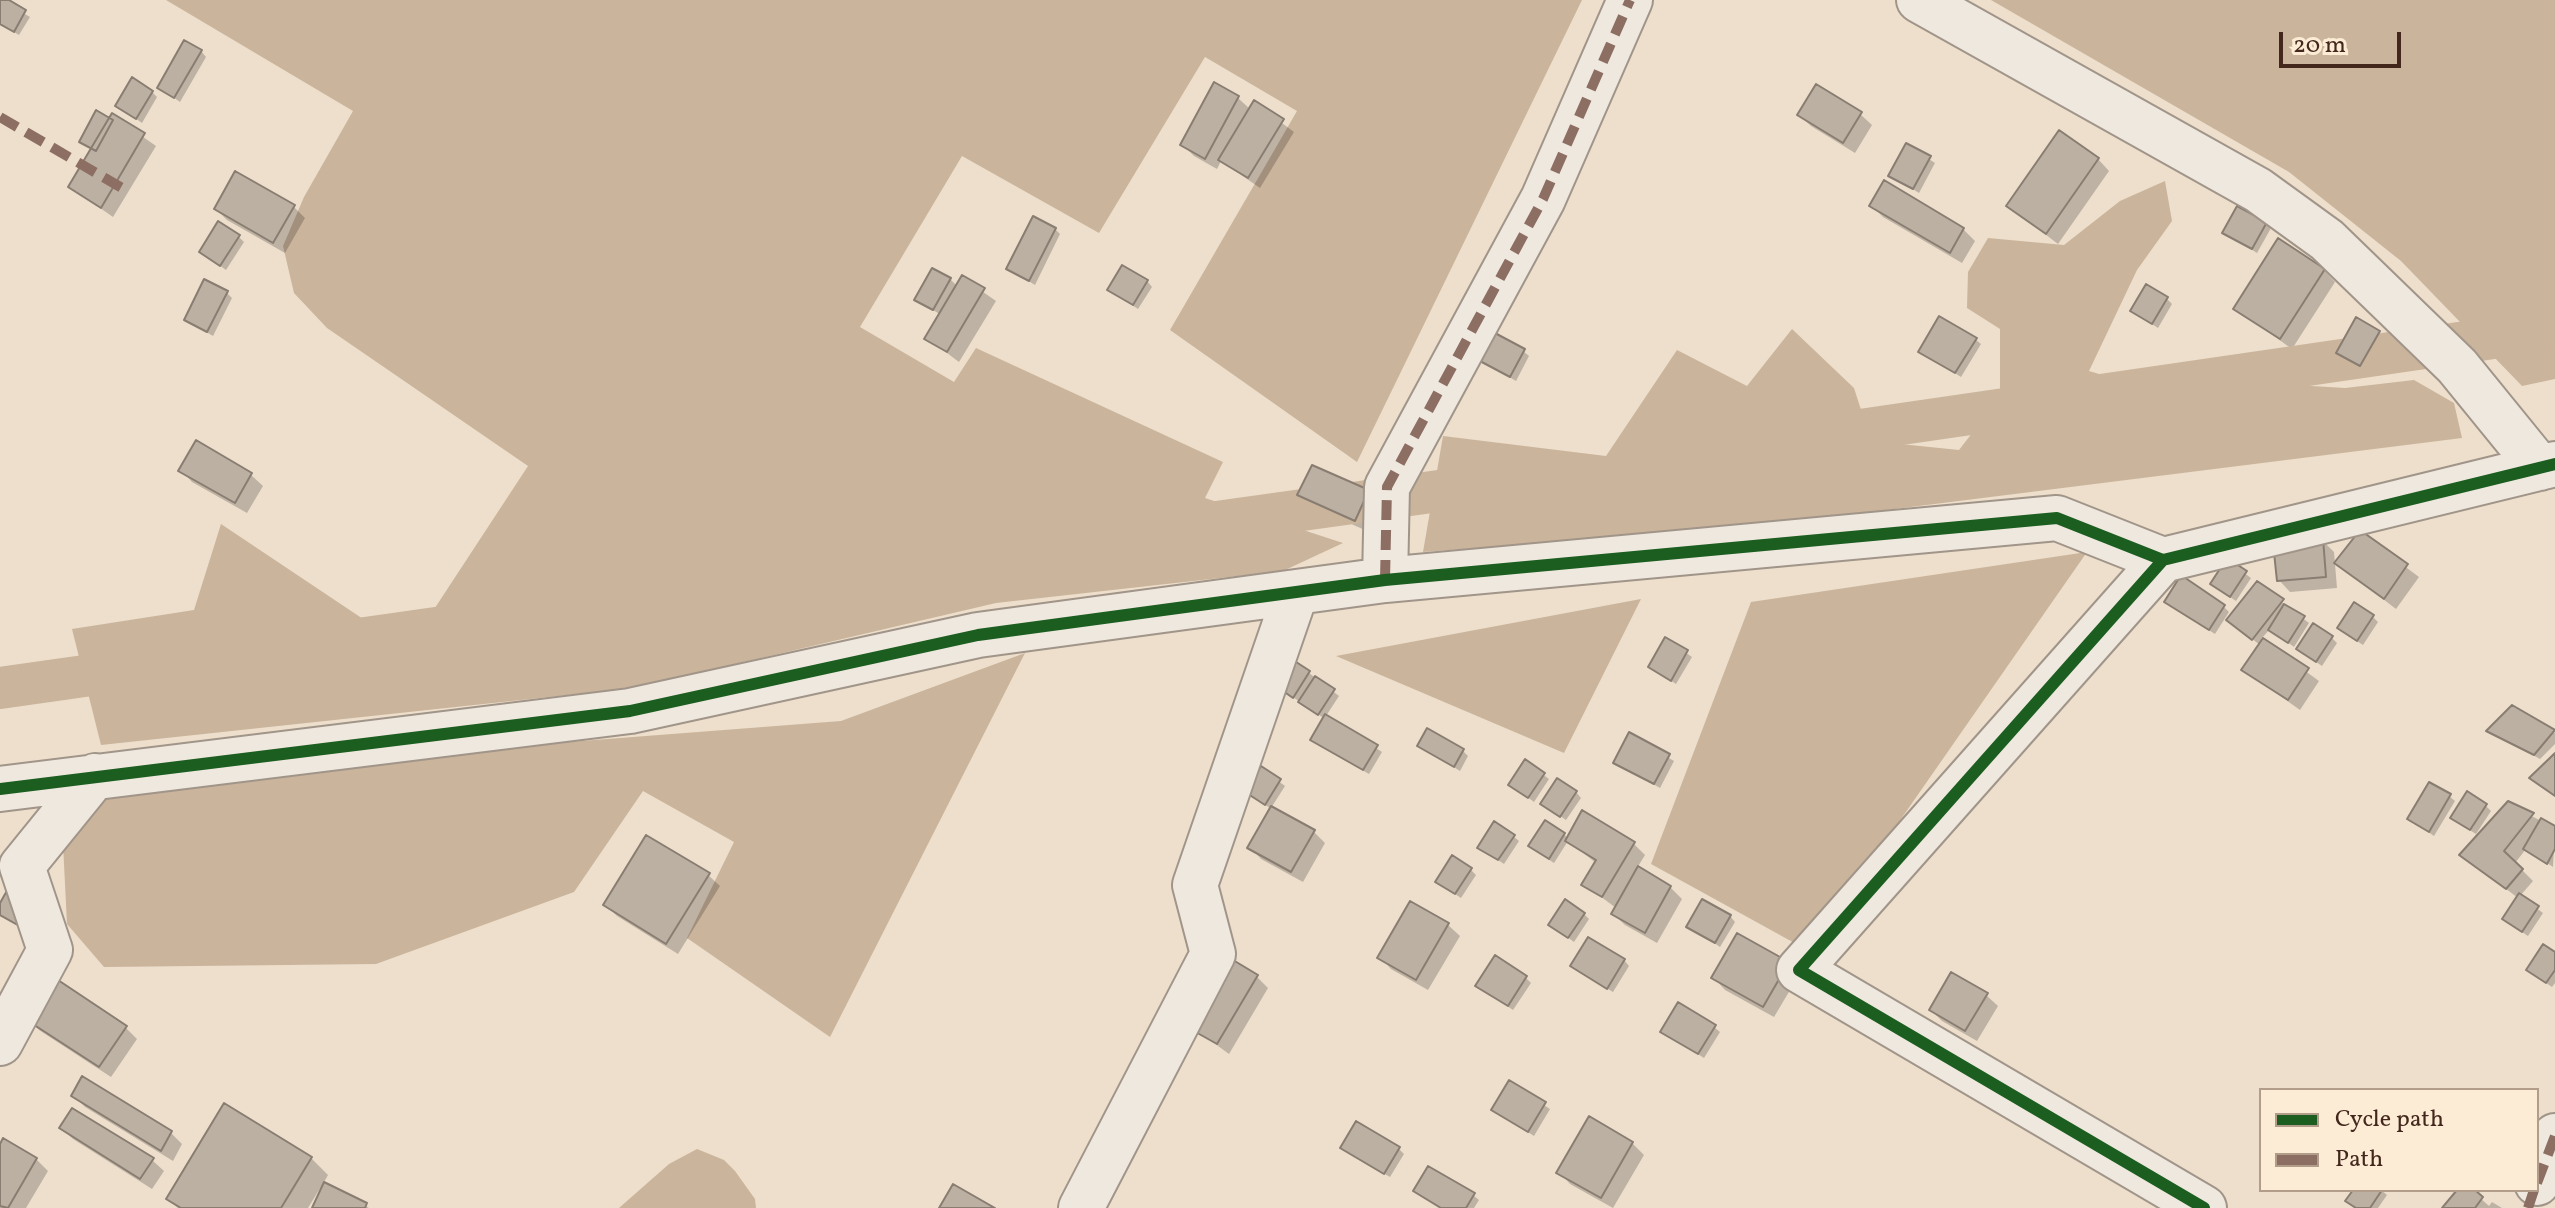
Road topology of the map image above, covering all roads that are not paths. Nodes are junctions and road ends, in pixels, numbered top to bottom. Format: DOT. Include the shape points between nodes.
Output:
graph roads {
  1 [pos="1630,0"];
  2 [pos="1919,0"];
  3 [pos="2548,466"];
  4 [pos="2163,560"];
  5 [pos="1385,580"];
  6 [pos="1296,592"];
  7 [pos="95,776"];
  8 [pos="0,789"];
  9 [pos="0,1043"];
  10 [pos="2555,1136"];
  11 [pos="2539,1178"];
  12 [pos="1081,1208"];
  13 [pos="2204,1208"];
  1 -- 5 [label="street" via="1543,199 1387,487"];
  2 -- 3 [label="street" via="2258,190 2327,240 2457,366"];
  3 -- 4 [label="street"];
  4 -- 5 [label="street" via="2057,518"];
  4 -- 13 [label="street" via="1799,970"];
  5 -- 6 [label="street"];
  6 -- 7 [label="street" via="978,635 630,711"];
  6 -- 12 [label="street" via="1195,885 1213,954"];
  7 -- 8 [label="street"];
  7 -- 9 [label="street" via="22,866 50,950"];
  10 -- 11 [label="street"];
}
